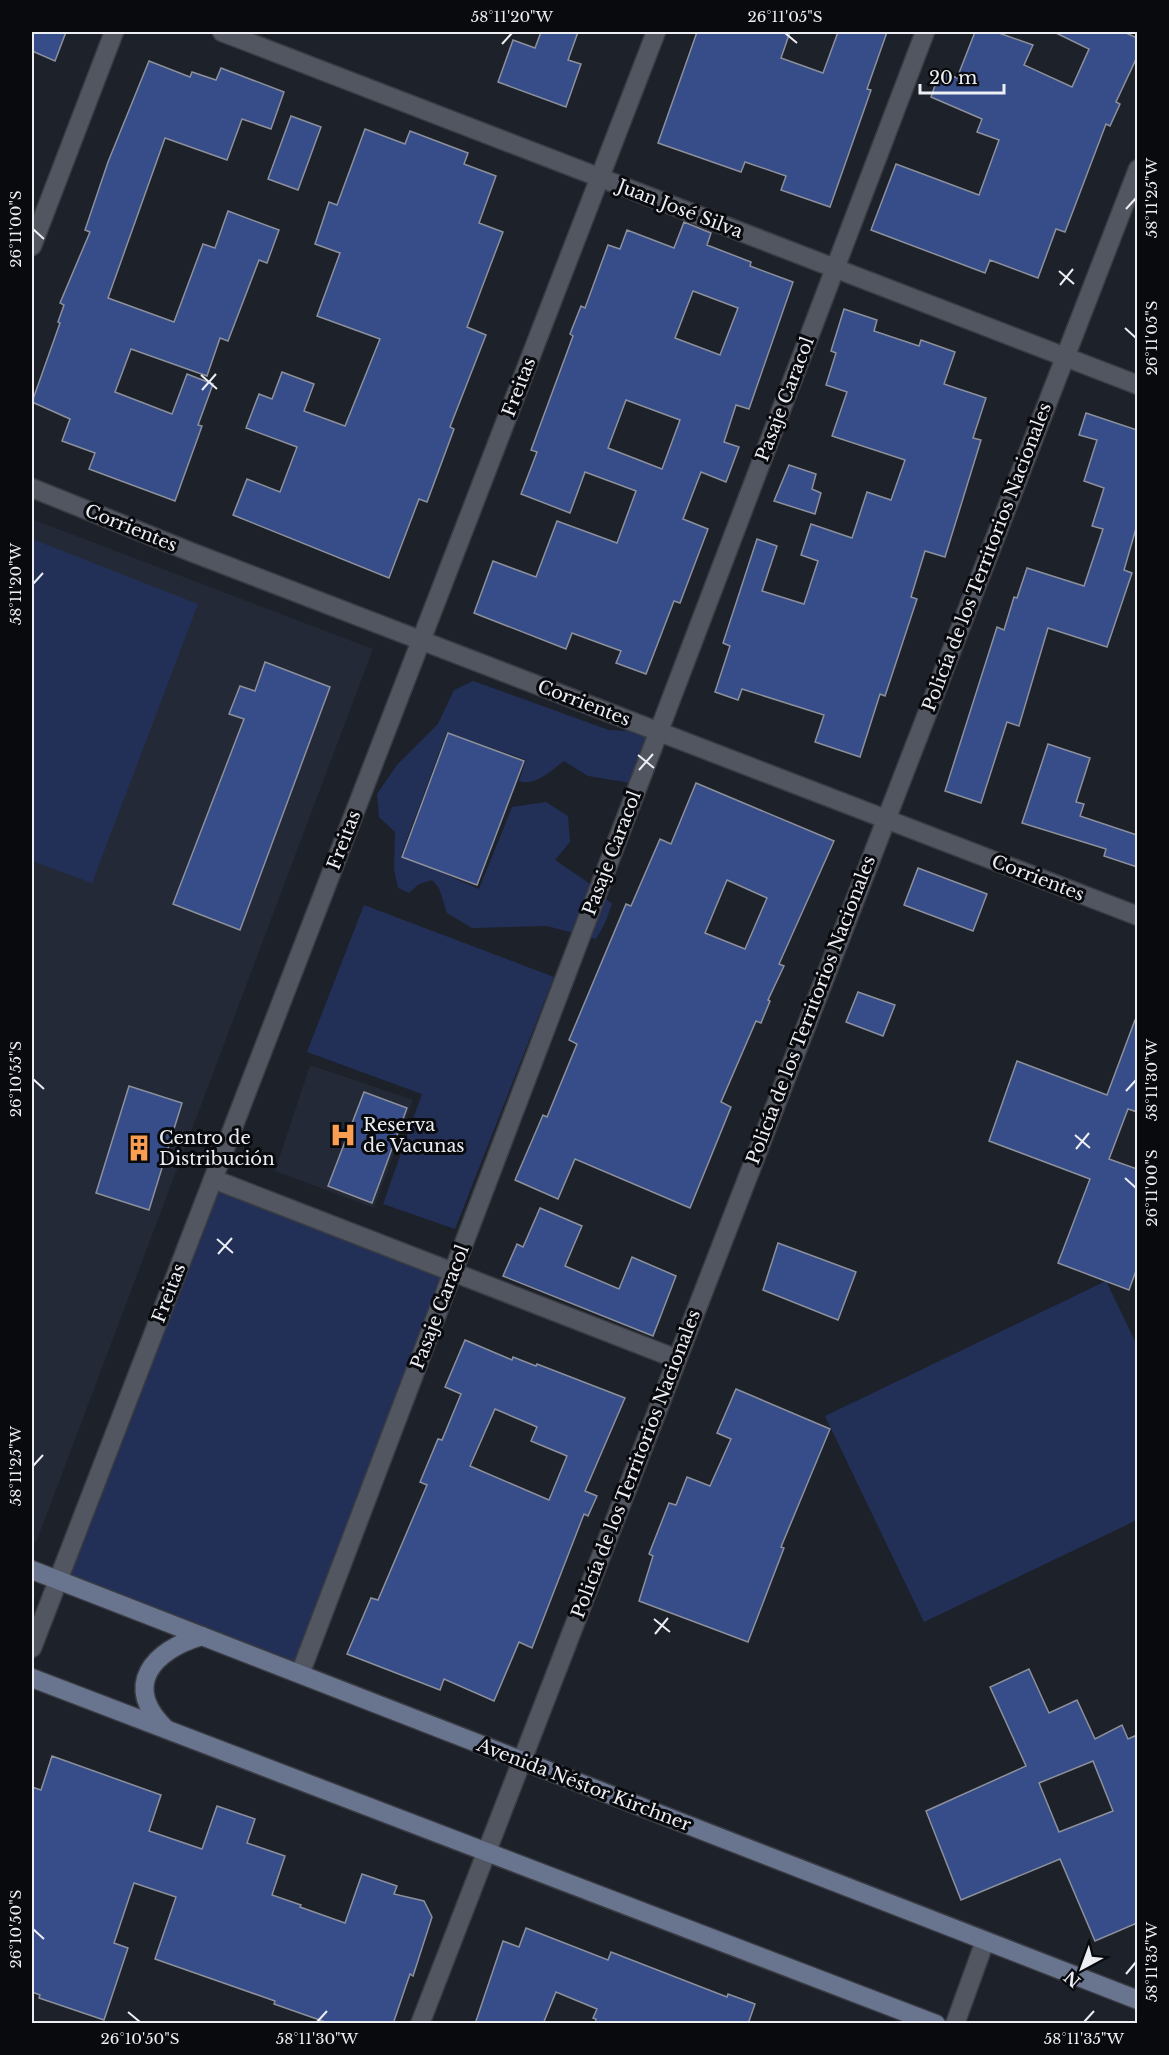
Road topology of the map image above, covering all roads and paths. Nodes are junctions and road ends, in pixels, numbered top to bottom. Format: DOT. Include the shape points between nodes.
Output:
graph roads {
  1 [pos="114,32"];
  2 [pos="222,32"];
  3 [pos="656,32"];
  4 [pos="925,32"];
  5 [pos="1137,169"];
  6 [pos="600,178"];
  7 [pos="32,246"];
  8 [pos="834,268"];
  9 [pos="1064,357"];
  10 [pos="1137,386"];
  11 [pos="32,488"];
  12 [pos="421,640"];
  13 [pos="658,732"];
  14 [pos="885,819"];
  15 [pos="1137,916"];
  16 [pos="213,1179"];
  17 [pos="453,1273"];
  18 [pos="677,1359"];
  19 [pos="32,1570"];
  20 [pos="58,1580"];
  21 [pos="202,1636"];
  22 [pos="32,1648"];
  23 [pos="300,1674"];
  24 [pos="32,1678"];
  25 [pos="170,1733"];
  26 [pos="522,1760"];
  27 [pos="487,1853"];
  28 [pos="985,1941"];
  29 [pos="1137,2000"];
  30 [pos="420,2024"];
  31 [pos="936,2024"];
  32 [pos="955,2024"];
  1 -- 7 [label="street"];
  2 -- 6 [label="street, Juan José Silva"];
  3 -- 6 [label="street, Freitas"];
  4 -- 8 [label="street, Pasaje Caracol"];
  5 -- 9 [label="street, Policía de los Territorios Nacionales"];
  6 -- 8 [label="street, Juan José Silva"];
  6 -- 12 [label="street, Freitas"];
  8 -- 9 [label="street, Juan José Silva"];
  8 -- 13 [label="street, Pasaje Caracol"];
  9 -- 10 [label="street, Juan José Silva"];
  9 -- 14 [label="street, Policía de los Territorios Nacionales"];
  11 -- 12 [label="street, Corrientes"];
  12 -- 13 [label="street, Corrientes"];
  12 -- 16 [label="street, Freitas"];
  13 -- 14 [label="street, Corrientes"];
  13 -- 17 [label="street, Pasaje Caracol"];
  14 -- 15 [label="street, Corrientes"];
  14 -- 18 [label="street, Policía de los Territorios Nacionales"];
  16 -- 17 [label="street"];
  16 -- 20 [label="street, Freitas"];
  17 -- 18 [label="street"];
  17 -- 23 [label="street, Pasaje Caracol"];
  18 -- 26 [label="street, Policía de los Territorios Nacionales"];
  19 -- 20 [label="main road, Avenida Néstor Kirchner"];
  20 -- 21 [label="main road, Avenida Néstor Kirchner"];
  20 -- 22 [label="street, Freitas"];
  21 -- 23 [label="main road, Avenida Néstor Kirchner"];
  21 -- 25 [label="main road" via="180,1642 162,1654 150,1667 144,1684 146,1704"];
  23 -- 26 [label="main road, Avenida Néstor Kirchner"];
  24 -- 25 [label="main road"];
  25 -- 27 [label="main road"];
  26 -- 27 [label="street, Policía de los Territorios Nacionales"];
  26 -- 28 [label="main road, Avenida Néstor Kirchner"];
  27 -- 30 [label="street, Policía de los Territorios Nacionales"];
  27 -- 31 [label="main road"];
  28 -- 29 [label="main road, Avenida Néstor Kirchner"];
  28 -- 32 [label="street"];
}
